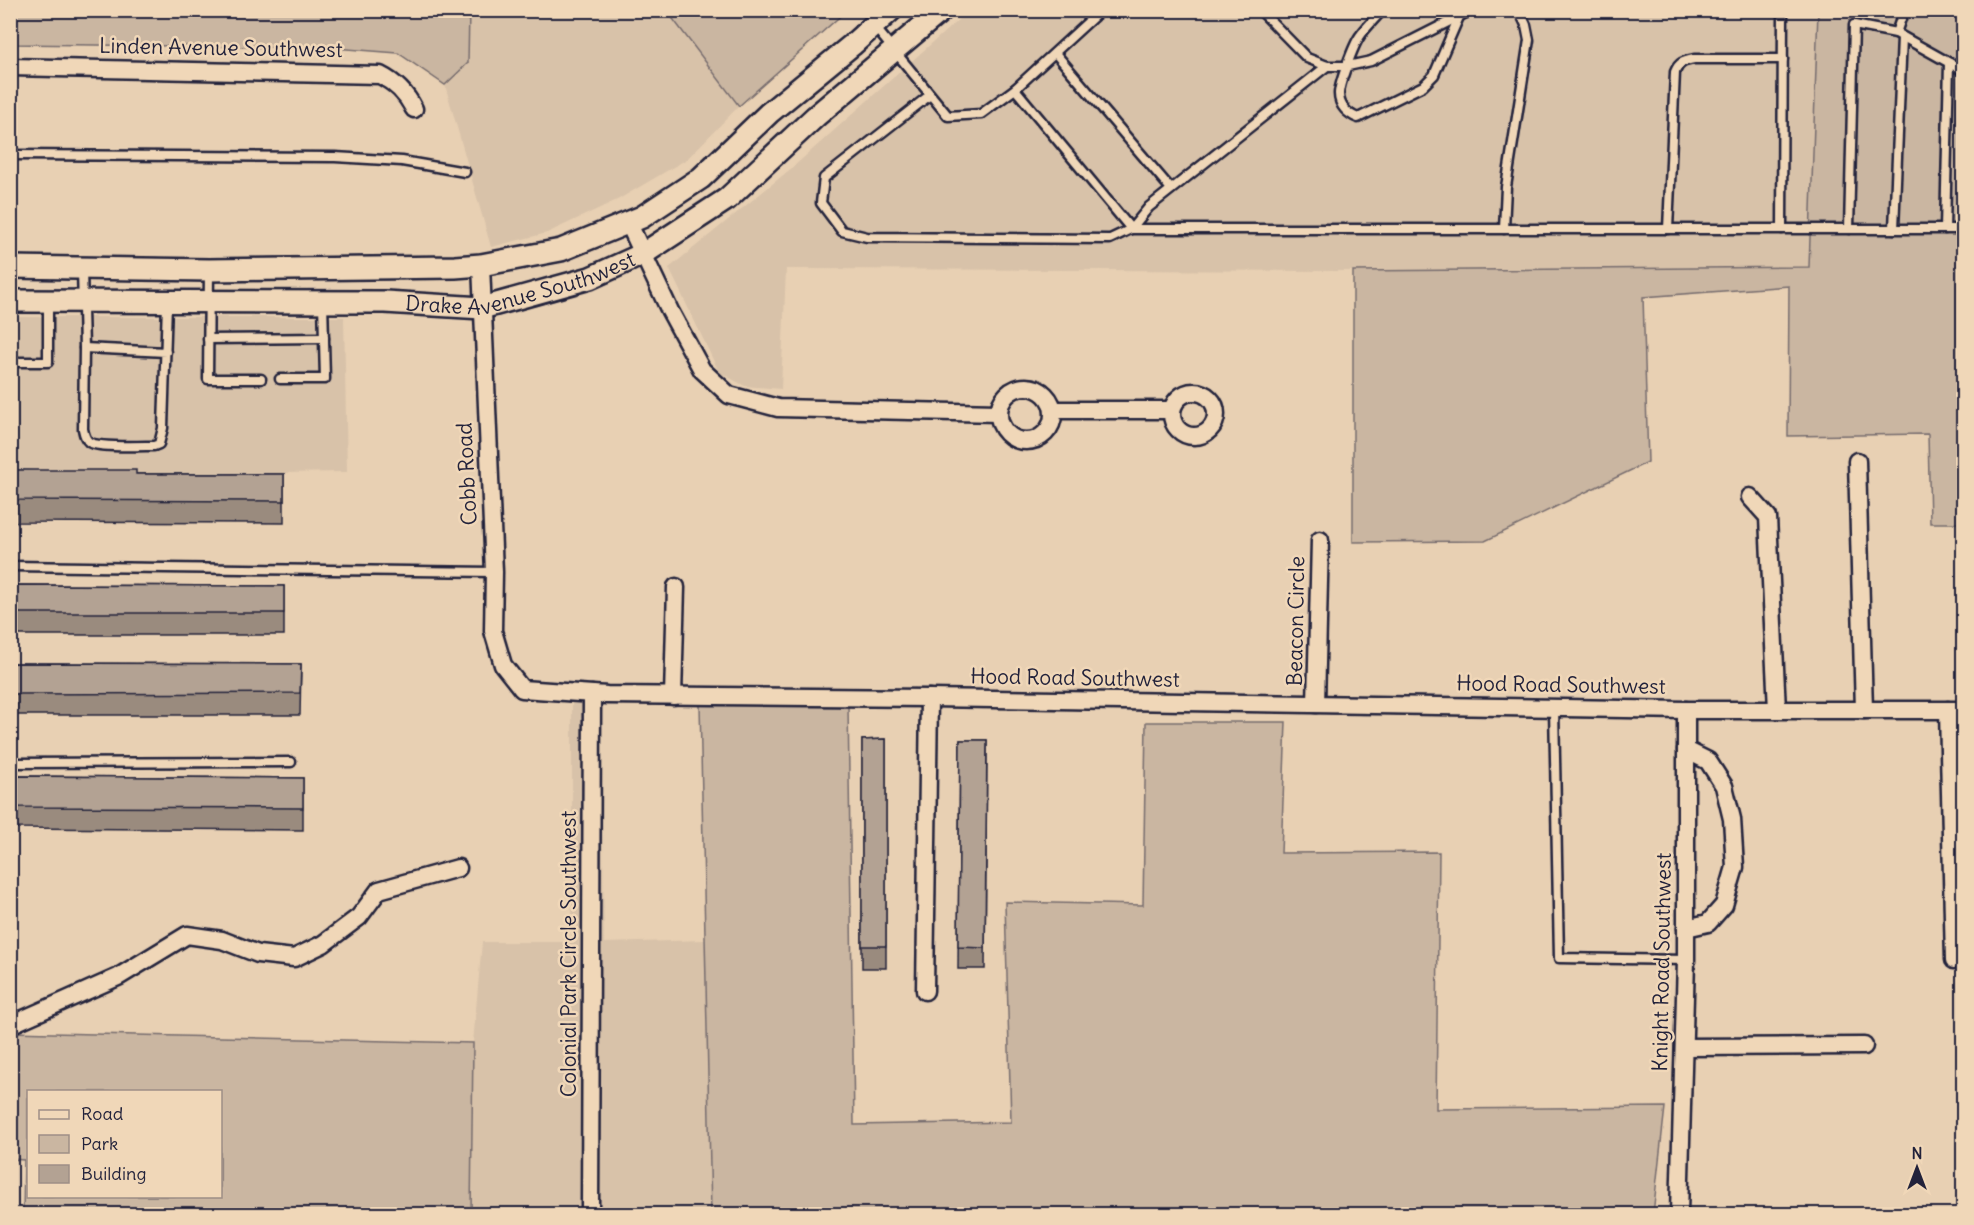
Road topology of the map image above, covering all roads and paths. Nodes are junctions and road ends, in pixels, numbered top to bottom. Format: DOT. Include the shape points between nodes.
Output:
graph roads {
  1 [pos="891,10"];
  2 [pos="942,10"];
  3 [pos="1101,10"];
  4 [pos="1260,10"];
  5 [pos="1382,10"];
  6 [pos="1472,10"];
  7 [pos="1519,10"];
  8 [pos="1784,10"];
  9 [pos="1904,10"];
  10 [pos="1460,17"];
  11 [pos="874,26"];
  12 [pos="1899,35"];
  13 [pos="894,51"];
  14 [pos="1055,52"];
  15 [pos="1783,59"];
  16 [pos="1949,63"];
  17 [pos="1327,66"];
  18 [pos="1348,66"];
  19 [pos="10,67"];
  20 [pos="1964,72"];
  21 [pos="1015,89"];
  22 [pos="930,95"];
  23 [pos="414,109"];
  24 [pos="10,155"];
  25 [pos="465,172"];
  26 [pos="1171,189"];
  27 [pos="628,222"];
  28 [pos="1131,229"];
  29 [pos="1504,229"];
  30 [pos="1668,229"];
  31 [pos="1782,229"];
  32 [pos="1849,229"];
  33 [pos="1894,229"];
  34 [pos="1945,229"];
  35 [pos="1964,229"];
  36 [pos="643,254"];
  37 [pos="481,265"];
  38 [pos="10,267"];
  39 [pos="82,268"];
  40 [pos="209,270"];
  41 [pos="10,301"];
  42 [pos="48,301"];
  43 [pos="84,302"];
  44 [pos="208,302"];
  45 [pos="323,302"];
  46 [pos="167,303"];
  47 [pos="482,308"];
  48 [pos="324,338"];
  49 [pos="208,339"];
  50 [pos="84,348"];
  51 [pos="165,352"];
  52 [pos="10,362"];
  53 [pos="261,379"];
  54 [pos="280,379"];
  55 [pos="1172,410"];
  56 [pos="1053,411"];
  57 [pos="998,413"];
  58 [pos="1857,461"];
  59 [pos="1750,497"];
  60 [pos="1320,540"];
  61 [pos="10,566"];
  62 [pos="494,572"];
  63 [pos="676,587"];
  64 [pos="495,638"];
  65 [pos="592,694"];
  66 [pos="673,696"];
  67 [pos="929,698"];
  68 [pos="1316,704"];
  69 [pos="1554,708"];
  70 [pos="1686,710"];
  71 [pos="1777,710"];
  72 [pos="1864,710"];
  73 [pos="1956,710"];
  74 [pos="1686,750"];
  75 [pos="10,762"];
  76 [pos="291,762"];
  77 [pos="458,868"];
  78 [pos="1686,928"];
  79 [pos="1686,960"];
  80 [pos="1954,960"];
  81 [pos="925,991"];
  82 [pos="10,1025"];
  83 [pos="1864,1046"];
  84 [pos="1684,1047"];
  85 [pos="590,1215"];
  86 [pos="1679,1215"];
  1 -- 11 [label="street, Drake Avenue Southwest"];
  2 -- 13 [label="street, Drake Avenue Southwest"];
  3 -- 14 [label="lane"];
  4 -- 17 [label="lane" via="1307,58"];
  5 -- 18 [label="lane" via="1360,35"];
  6 -- 10 [label="lane"];
  7 -- 29 [label="lane" via="1528,40 1506,188"];
  8 -- 15 [label="lane"];
  9 -- 12 [label="lane"];
  10 -- 18 [label="lane" via="1371,61"];
  10 -- 18 [label="lane" via="1434,75 1424,86 1358,118 1349,115 1339,94"];
  11 -- 13 [label="lane"];
  11 -- 27 [label="street, Drake Avenue Southwest" via="769,113 701,178"];
  12 -- 16 [label="lane"];
  12 -- 32 [label="lane" via="1854,25"];
  12 -- 33 [label="lane"];
  13 -- 22 [label="lane"];
  13 -- 36 [label="street, Drake Avenue Southwest" via="816,116 727,199"];
  14 -- 21 [label="lane"];
  14 -- 26 [label="lane"];
  15 -- 30 [label="lane" via="1694,59 1678,65"];
  15 -- 31 [label="lane"];
  16 -- 20 [label="lane"];
  16 -- 34 [label="lane"];
  17 -- 18 [label="lane"];
  17 -- 26 [label="lane"];
  19 -- 23 [label="street, Linden Avenue Southwest" via="380,75 408,97"];
  21 -- 22 [label="lane" via="981,114 948,117"];
  21 -- 28 [label="lane"];
  22 -- 28 [label="lane" via="824,178 820,203 842,231 867,237 1110,239"];
  24 -- 25 [label="lane" via="335,157 402,161"];
  26 -- 28 [label="lane"];
  27 -- 36 [label="street"];
  27 -- 37 [label="street, Drake Avenue Southwest" via="561,250"];
  28 -- 29 [label="lane"];
  29 -- 30 [label="lane"];
  30 -- 31 [label="lane"];
  31 -- 32 [label="lane"];
  32 -- 33 [label="lane"];
  33 -- 34 [label="lane"];
  34 -- 35 [label="lane"];
  36 -- 47 [label="street, Drake Avenue Southwest" via="590,278"];
  36 -- 57 [label="street" via="702,370 729,395 778,408"];
  37 -- 40 [label="street, Drake Avenue Southwest"];
  37 -- 47 [label="street"];
  38 -- 39 [label="street, Drake Avenue Southwest"];
  39 -- 40 [label="street, Drake Avenue Southwest"];
  39 -- 43 [label="lane"];
  40 -- 44 [label="lane"];
  41 -- 42 [label="street, Drake Avenue Southwest"];
  42 -- 43 [label="street, Drake Avenue Southwest"];
  42 -- 52 [label="lane" via="48,362"];
  43 -- 46 [label="street, Drake Avenue Southwest"];
  43 -- 50 [label="lane"];
  44 -- 45 [label="street, Drake Avenue Southwest"];
  44 -- 46 [label="street, Drake Avenue Southwest"];
  44 -- 49 [label="lane"];
  45 -- 47 [label="street, Drake Avenue Southwest"];
  45 -- 48 [label="lane"];
  46 -- 51 [label="lane"];
  47 -- 62 [label="street, Cobb Road"];
  48 -- 49 [label="lane"];
  48 -- 54 [label="lane" via="325,379"];
  49 -- 53 [label="lane" via="208,379"];
  50 -- 51 [label="lane"];
  50 -- 51 [label="lane" via="82,429 87,441 102,445 159,444"];
  55 -- 56 [label="street"];
  56 -- 57 [label="street" via="1045,395 1029,387 1011,391"];
  56 -- 57 [label="street" via="1049,428 1027,441 1004,430"];
  58 -- 72 [label="street"];
  59 -- 71 [label="street" via="1768,517"];
  60 -- 68 [label="street, Beacon Circle"];
  61 -- 62 [label="lane"];
  62 -- 64 [label="street, Cobb Road"];
  63 -- 66 [label="street"];
  64 -- 65 [label="street, Hood Road Southwest" via="502,665 522,689"];
  65 -- 66 [label="street, Hood Road Southwest"];
  65 -- 85 [label="street, Colonial Park Circle Southwest"];
  66 -- 67 [label="street, Hood Road Southwest"];
  67 -- 68 [label="street, Hood Road Southwest"];
  67 -- 81 [label="street"];
  68 -- 69 [label="street, Hood Road Southwest"];
  69 -- 70 [label="street, Hood Road Southwest"];
  69 -- 79 [label="lane" via="1559,958"];
  70 -- 71 [label="street, Hood Road Southwest"];
  70 -- 74 [label="street, Knight Road Southwest"];
  71 -- 72 [label="street"];
  72 -- 73 [label="street"];
  73 -- 80 [label="street"];
  74 -- 78 [label="street, Knight Road Southwest"];
  74 -- 78 [label="street" via="1708,761 1724,786 1732,819 1735,867 1724,905 1708,923"];
  75 -- 76 [label="lane"];
  77 -- 82 [label="street" via="379,890 359,918 323,944 294,958 258,954 222,940 187,935 118,977"];
  78 -- 79 [label="street, Knight Road Southwest"];
  79 -- 84 [label="street, Knight Road Southwest"];
  83 -- 84 [label="street"];
  84 -- 86 [label="street, Knight Road Southwest"];
}
